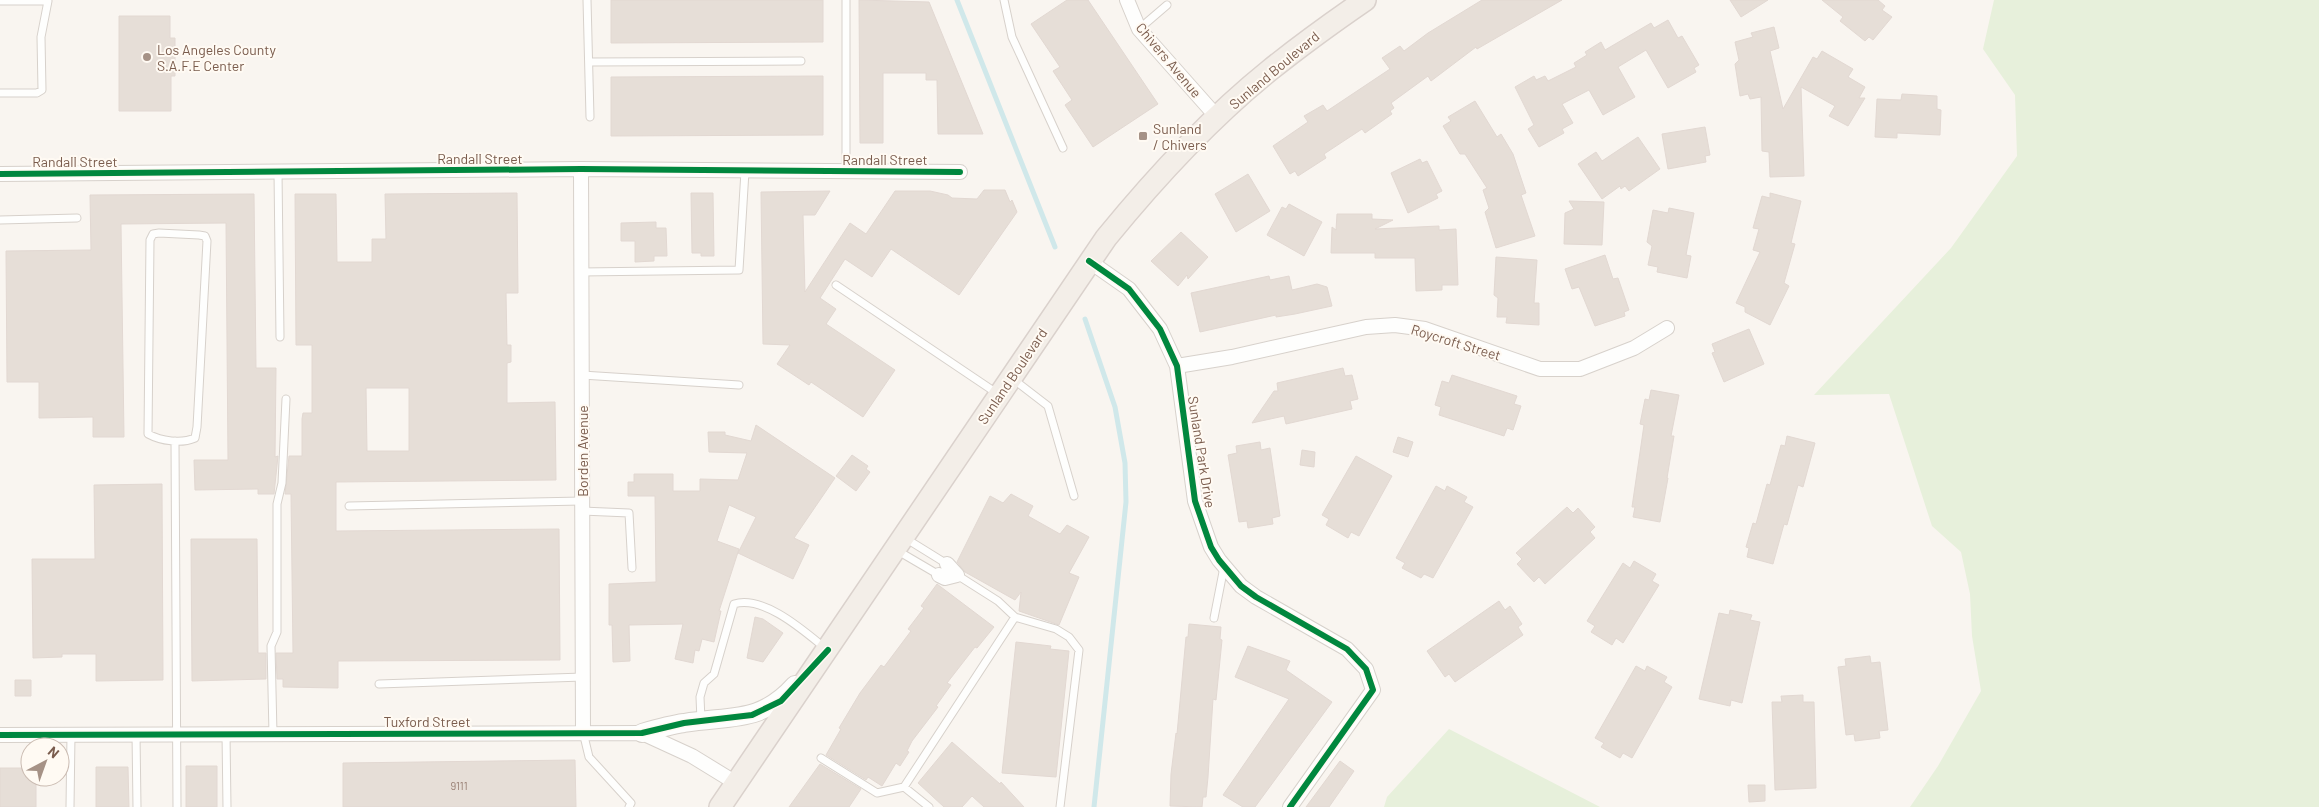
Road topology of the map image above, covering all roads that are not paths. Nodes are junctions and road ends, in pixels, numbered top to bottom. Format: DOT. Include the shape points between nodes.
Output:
graph roads {
  1 [pos="48,0"];
  2 [pos="588,0"];
  3 [pos="846,0"];
  4 [pos="1004,0"];
  5 [pos="1127,0"];
  6 [pos="1365,0"];
  7 [pos="0,1"];
  8 [pos="1166,5"];
  9 [pos="1139,29"];
  10 [pos="801,61"];
  11 [pos="589,62"];
  12 [pos="0,92"];
  13 [pos="590,117"];
  14 [pos="1217,117"];
  15 [pos="1063,148"];
  16 [pos="581,170"];
  17 [pos="745,171"];
  18 [pos="278,172"];
  19 [pos="846,172"];
  20 [pos="960,172"];
  21 [pos="0,174"];
  22 [pos="77,218"];
  23 [pos="0,220"];
  24 [pos="1089,261"];
  25 [pos="581,272"];
  26 [pos="836,285"];
  27 [pos="1668,328"];
  28 [pos="280,337"];
  29 [pos="1177,366"];
  30 [pos="582,375"];
  31 [pos="739,385"];
  32 [pos="1005,386"];
  33 [pos="286,399"];
  34 [pos="175,441"];
  35 [pos="1074,496"];
  36 [pos="350,506"];
  37 [pos="582,506"];
  38 [pos="899,544"];
  39 [pos="1224,566"];
  40 [pos="632,568"];
  41 [pos="943,570"];
  42 [pos="957,575"];
  43 [pos="1015,617"];
  44 [pos="1214,618"];
  45 [pos="828,650"];
  46 [pos="583,677"];
  47 [pos="380,684"];
  48 [pos="701,721"];
  49 [pos="583,732"];
  50 [pos="642,733"];
  51 [pos="136,734"];
  52 [pos="175,734"];
  53 [pos="226,734"];
  54 [pos="273,734"];
  55 [pos="0,735"];
  56 [pos="71,735"];
  57 [pos="821,758"];
  58 [pos="736,783"];
  59 [pos="904,787"];
  60 [pos="70,807"];
  61 [pos="137,807"];
  62 [pos="177,807"];
  63 [pos="227,807"];
  64 [pos="629,807"];
  65 [pos="720,807"];
  66 [pos="929,807"];
  67 [pos="1060,807"];
  68 [pos="1290,807"];
  1 -- 7 [label="lane"];
  1 -- 12 [label="lane" via="40,37 42,90 37,93"];
  2 -- 11 [label="lane"];
  3 -- 19 [label="lane"];
  4 -- 15 [label="lane" via="1012,36"];
  5 -- 9 [label="street, Chivers Avenue"];
  6 -- 14 [label="main road, Sunland Boulevard" via="1268,71"];
  8 -- 9 [label="lane"];
  9 -- 14 [label="street, Chivers Avenue"];
  10 -- 11 [label="lane"];
  11 -- 13 [label="lane"];
  14 -- 24 [label="main road, Sunland Boulevard" via="1144,192"];
  16 -- 17 [label="street, Randall Street"];
  16 -- 18 [label="street, Randall Street"];
  16 -- 25 [label="street, Borden Avenue"];
  17 -- 19 [label="street, Randall Street"];
  17 -- 25 [label="lane" via="739,270"];
  18 -- 21 [label="street, Randall Street"];
  18 -- 28 [label="lane"];
  19 -- 20 [label="street, Randall Street"];
  22 -- 23 [label="lane"];
  24 -- 29 [label="street, Sunland Park Drive" via="1129,289 1160,329"];
  24 -- 32 [label="main road, Sunland Boulevard"];
  25 -- 30 [label="street, Borden Avenue"];
  26 -- 32 [label="lane"];
  27 -- 29 [label="street, Roycroft Street" via="1634,348 1580,369 1540,369 1425,329 1395,325 1366,327"];
  29 -- 39 [label="street, Sunland Park Drive" via="1195,501 1211,547"];
  30 -- 31 [label="lane"];
  30 -- 37 [label="street, Borden Avenue"];
  32 -- 35 [label="lane" via="1048,406"];
  32 -- 38 [label="main road, Sunland Boulevard"];
  33 -- 54 [label="lane" via="282,483 277,504 276,632 271,646"];
  34 -- 34 [label="lane" via="148,434 150,240 152,234 159,233 200,235 207,241 197,427 195,438"];
  34 -- 52 [label="lane"];
  36 -- 37 [label="lane"];
  37 -- 40 [label="lane" via="629,513"];
  37 -- 46 [label="street, Borden Avenue"];
  38 -- 41 [label="lane"];
  38 -- 41 [label="lane"];
  38 -- 45 [label="main road, Sunland Boulevard"];
  39 -- 44 [label="lane"];
  39 -- 68 [label="street, Sunland Park Drive" via="1241,586 1348,649 1366,669 1373,690"];
  41 -- 42 [label="street"];
  42 -- 43 [label="lane" via="998,601"];
  43 -- 59 [label="lane"];
  43 -- 67 [label="lane" via="1056,629 1069,637 1079,650"];
  45 -- 48 [label="street, Tuxford Street" via="781,701 752,715"];
  45 -- 48 [label="lane" via="780,613 743,601 734,604 714,674 704,683 700,697"];
  45 -- 58 [label="main road, Sunland Boulevard"];
  46 -- 47 [label="lane"];
  46 -- 49 [label="street, Borden Avenue"];
  48 -- 50 [label="street, Tuxford Street"];
  49 -- 50 [label="street, Tuxford Street"];
  49 -- 54 [label="street, Tuxford Street"];
  49 -- 64 [label="lane" via="589,757 631,803"];
  50 -- 58 [label="street, Tuxford Street" via="692,756"];
  51 -- 52 [label="street, Tuxford Street"];
  51 -- 56 [label="street, Tuxford Street"];
  51 -- 61 [label="lane"];
  52 -- 53 [label="street, Tuxford Street"];
  52 -- 62 [label="lane"];
  53 -- 54 [label="street, Tuxford Street"];
  53 -- 63 [label="lane"];
  55 -- 56 [label="street, Tuxford Street"];
  56 -- 60 [label="lane"];
  57 -- 59 [label="lane" via="877,793"];
  58 -- 65 [label="main road, Sunland Boulevard"];
  59 -- 66 [label="lane"];
}
